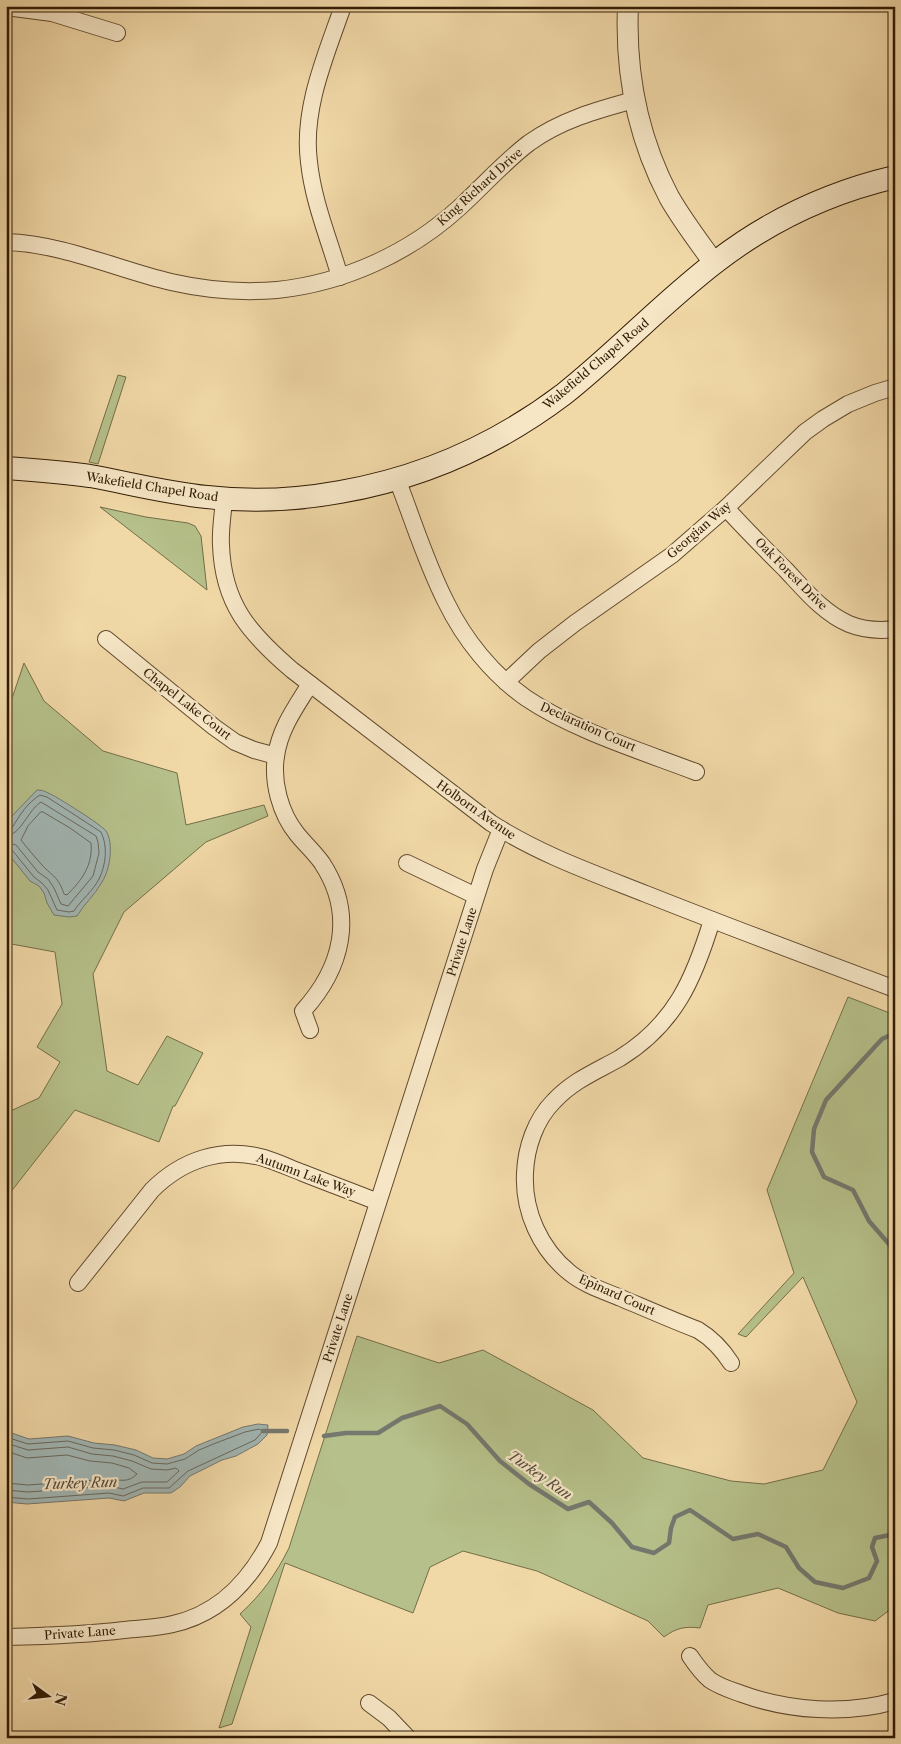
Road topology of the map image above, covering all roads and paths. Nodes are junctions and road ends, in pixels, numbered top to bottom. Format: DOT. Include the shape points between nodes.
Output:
graph roads {
  1 [pos="343,6"];
  2 [pos="628,6"];
  3 [pos="6,7"];
  4 [pos="117,33"];
  5 [pos="634,100"];
  6 [pos="895,177"];
  7 [pos="6,242"];
  8 [pos="714,263"];
  9 [pos="340,277"];
  10 [pos="895,387"];
  11 [pos="6,468"];
  12 [pos="397,479"];
  13 [pos="224,499"];
  14 [pos="726,508"];
  15 [pos="895,629"];
  16 [pos="106,639"];
  17 [pos="506,682"];
  18 [pos="310,684"];
  19 [pos="276,756"];
  20 [pos="696,772"];
  21 [pos="501,829"];
  22 [pos="407,863"];
  23 [pos="476,896"];
  24 [pos="712,920"];
  25 [pos="895,990"];
  26 [pos="310,1030"];
  27 [pos="378,1202"];
  28 [pos="78,1283"];
  29 [pos="731,1363"];
  30 [pos="6,1637"];
  31 [pos="690,1656"];
  32 [pos="895,1701"];
  33 [pos="369,1703"];
  34 [pos="408,1738"];
  1 -- 9 [label="street" via="312,107 308,134 308,161 313,187"];
  2 -- 5 [label="street" via="627,39"];
  3 -- 4 [label="street" via="52,13"];
  5 -- 8 [label="street" via="646,143 670,198"];
  5 -- 9 [label="street, King Richard Drive" via="554,127 503,164 434,228 405,248"];
  6 -- 8 [label="main road, Wakefield Chapel Road" via="808,207 765,229"];
  7 -- 9 [label="street, King Richard Drive" via="54,248 171,282 207,289 240,292 277,290"];
  8 -- 12 [label="main road, Wakefield Chapel Road" via="564,393 531,417 457,457"];
  10 -- 14 [label="street, Georgian Way" via="848,404 823,419"];
  11 -- 13 [label="main road, Wakefield Chapel Road" via="48,470"];
  12 -- 13 [label="main road, Wakefield Chapel Road" via="310,497"];
  12 -- 17 [label="street, Declaration Court" via="446,602 479,654"];
  13 -- 18 [label="street, Holborn Avenue" via="222,565 235,606 264,647"];
  14 -- 15 [label="street, Oak Forest Drive" via="831,614 866,629"];
  14 -- 17 [label="street, Georgian Way" via="672,555 539,651"];
  16 -- 19 [label="street, Chapel Lake Court" via="214,728 235,742"];
  17 -- 20 [label="street, Declaration Court" via="552,714"];
  18 -- 19 [label="street" via="287,721"];
  18 -- 21 [label="street, Holborn Avenue"];
  19 -- 26 [label="street" via="279,801 296,833 331,879 341,917 341,936 329,975 316,997 302,1011"];
  21 -- 23 [label="street, Private Lane"];
  21 -- 24 [label="street, Holborn Avenue" via="560,860"];
  22 -- 23 [label="street"];
  23 -- 27 [label="street, Private Lane"];
  24 -- 25 [label="street, Holborn Avenue"];
  24 -- 29 [label="street, Epinard Court" via="694,974 665,1019 629,1052 577,1080 540,1119 531,1139 524,1182 527,1204 542,1242 570,1273 588,1284 698,1330 721,1348"];
  27 -- 28 [label="street, Autumn Lake Way" via="264,1158 222,1154 202,1158 166,1176"];
  27 -- 30 [label="street, Private Lane" via="269,1544 241,1586 211,1609 173,1624 82,1634"];
  31 -- 32 [label="street" via="711,1680 755,1699 820,1709 854,1708"];
  33 -- 34 [label="street"];
}
